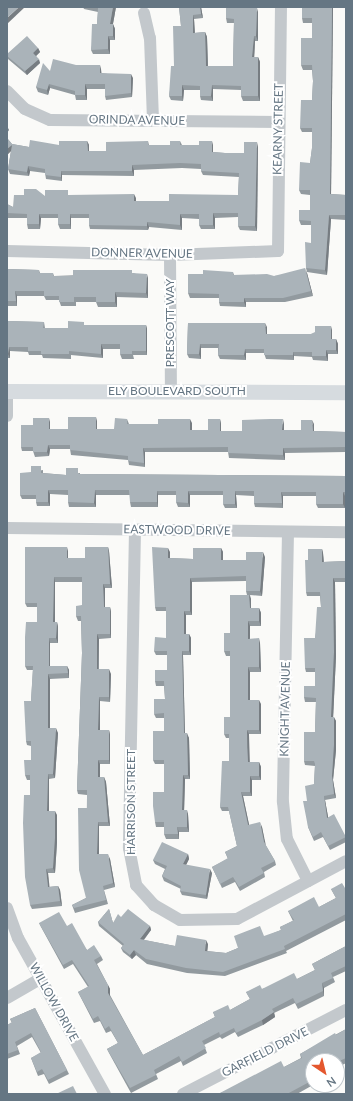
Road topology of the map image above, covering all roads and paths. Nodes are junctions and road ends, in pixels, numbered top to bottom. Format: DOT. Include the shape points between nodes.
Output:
graph roads {
  1 [pos="280,7"];
  2 [pos="144,13"];
  3 [pos="7,91"];
  4 [pos="153,121"];
  5 [pos="278,122"];
  6 [pos="7,251"];
  7 [pos="278,251"];
  8 [pos="170,255"];
  9 [pos="171,390"];
  10 [pos="7,391"];
  11 [pos="346,392"];
  12 [pos="7,416"];
  13 [pos="7,528"];
  14 [pos="135,530"];
  15 [pos="288,532"];
  16 [pos="346,532"];
  17 [pos="346,861"];
  18 [pos="308,881"];
  19 [pos="7,908"];
  20 [pos="41,978"];
  21 [pos="7,998"];
  22 [pos="346,1010"];
  23 [pos="104,1094"];
  24 [pos="183,1094"];
  1 -- 5 [label="street, KEARNY STREET"];
  2 -- 4 [label="street" via="150,38"];
  3 -- 4 [label="street, ORINDA AVENUE" via="25,109 50,120"];
  4 -- 5 [label="street, ORINDA AVENUE"];
  5 -- 7 [label="street, KEARNY STREET"];
  6 -- 8 [label="street, DONNER AVENUE"];
  7 -- 8 [label="street, DONNER AVENUE"];
  8 -- 9 [label="street, PRESCOTT WAY"];
  9 -- 10 [label="main road, ELY BOULEVARD SOUTH"];
  9 -- 11 [label="main road, ELY BOULEVARD SOUTH"];
  10 -- 12 [label="street"];
  13 -- 14 [label="street, EASTWOOD DRIVE"];
  14 -- 15 [label="street, EASTWOOD DRIVE"];
  14 -- 18 [label="street, HARRISON STREET" via="128,848 136,885 154,905 180,920 237,919"];
  15 -- 16 [label="street, EASTWOOD DRIVE"];
  15 -- 18 [label="street, KNIGHT AVENUE" via="283,802 287,840"];
  17 -- 18 [label="street, HARRISON STREET"];
  19 -- 20 [label="street, WILLOW DRIVE" via="18,938"];
  20 -- 21 [label="street"];
  20 -- 23 [label="street, WILLOW DRIVE"];
  22 -- 24 [label="street, GARFIELD DRIVE"];
}
